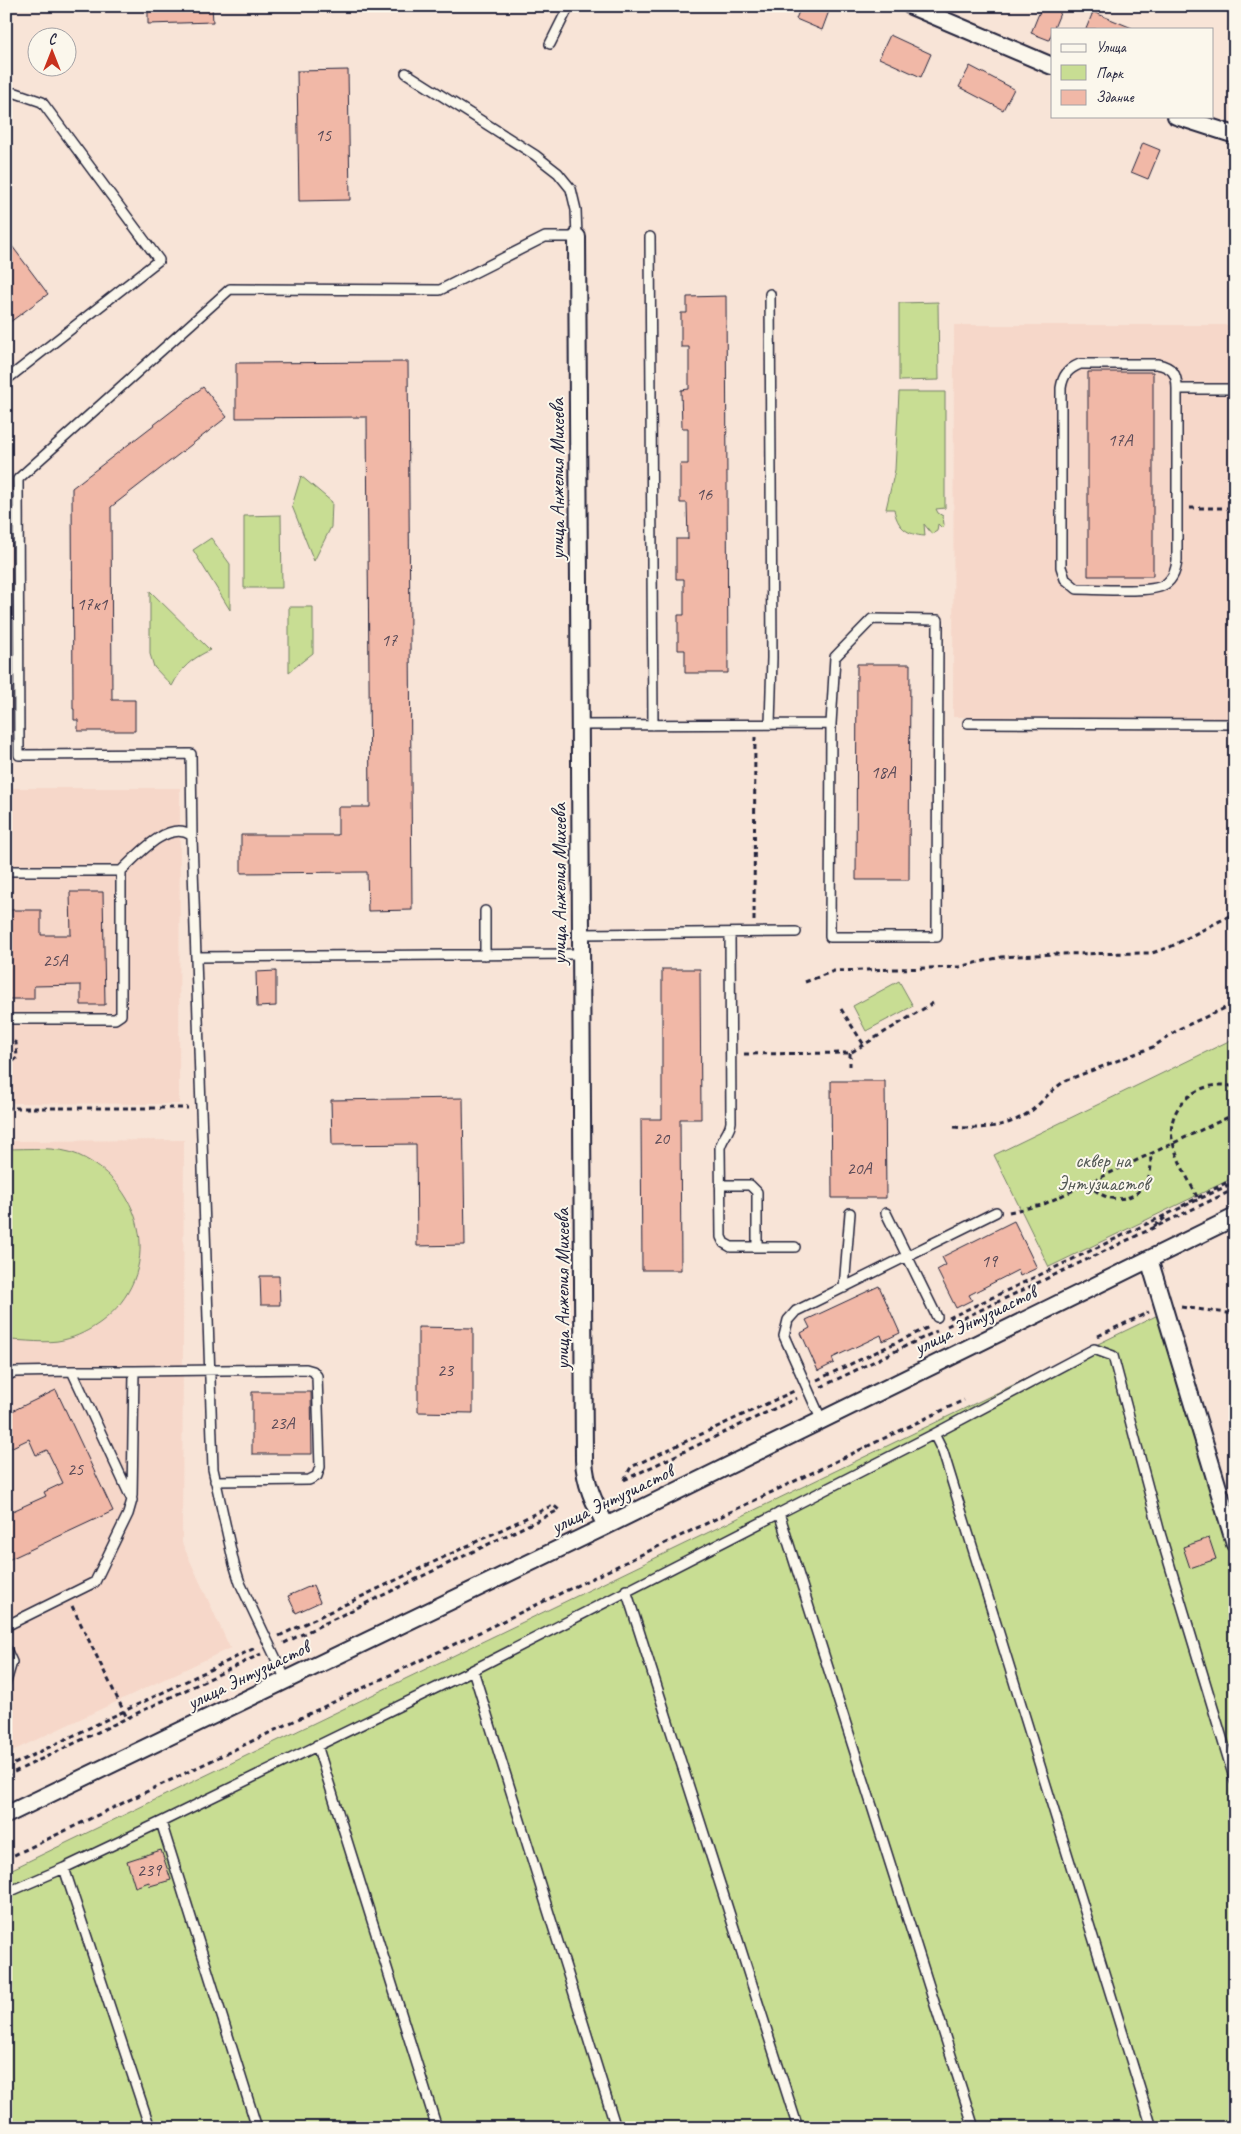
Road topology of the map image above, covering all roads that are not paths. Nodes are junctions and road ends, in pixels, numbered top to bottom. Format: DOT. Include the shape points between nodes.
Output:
graph roads {
  1 [pos="568,6"];
  2 [pos="911,6"];
  3 [pos="550,44"];
  4 [pos="1051,66"];
  5 [pos="406,73"];
  6 [pos="6,93"];
  7 [pos="1182,118"];
  8 [pos="1235,135"];
  9 [pos="577,237"];
  10 [pos="650,237"];
  11 [pos="770,294"];
  12 [pos="6,380"];
  13 [pos="1177,389"];
  14 [pos="1235,389"];
  15 [pos="968,723"];
  16 [pos="770,724"];
  17 [pos="831,724"];
  18 [pos="1235,724"];
  19 [pos="580,725"];
  20 [pos="653,725"];
  21 [pos="192,838"];
  22 [pos="6,871"];
  23 [pos="121,871"];
  24 [pos="485,911"];
  25 [pos="796,932"];
  26 [pos="730,933"];
  27 [pos="581,934"];
  28 [pos="581,954"];
  29 [pos="485,955"];
  30 [pos="196,956"];
  31 [pos="6,1019"];
  32 [pos="720,1184"];
  33 [pos="996,1212"];
  34 [pos="850,1213"];
  35 [pos="886,1213"];
  36 [pos="1235,1217"];
  37 [pos="757,1247"];
  38 [pos="795,1247"];
  39 [pos="907,1257"];
  40 [pos="1149,1259"];
  41 [pos="844,1288"];
  42 [pos="937,1317"];
  43 [pos="209,1370"];
  44 [pos="72,1371"];
  45 [pos="134,1371"];
  46 [pos="6,1376"];
  47 [pos="821,1419"];
  48 [pos="934,1434"];
  49 [pos="215,1481"];
  50 [pos="132,1500"];
  51 [pos="779,1513"];
  52 [pos="606,1526"];
  53 [pos="1235,1544"];
  54 [pos="626,1590"];
  55 [pos="6,1626"];
  56 [pos="6,1649"];
  57 [pos="473,1670"];
  58 [pos="286,1680"];
  59 [pos="6,1682"];
  60 [pos="317,1745"];
  61 [pos="1235,1781"];
  62 [pos="6,1814"];
  63 [pos="161,1822"];
  64 [pos="64,1868"];
  65 [pos="6,1893"];
  66 [pos="150,2128"];
  67 [pos="257,2128"];
  68 [pos="437,2128"];
  69 [pos="616,2128"];
  70 [pos="798,2128"];
  71 [pos="974,2128"];
  72 [pos="1152,2128"];
  1 -- 3 [label="lane"];
  2 -- 4 [label="street"];
  5 -- 9 [label="lane" via="558,173 571,190"];
  6 -- 12 [label="lane" via="42,102 159,260"];
  7 -- 8 [label="street"];
  9 -- 19 [label="street, улица Анжелия Михеева"];
  9 -- 21 [label="lane" via="545,237 440,290 230,289 18,479 19,755 191,754"];
  10 -- 20 [label="lane"];
  11 -- 16 [label="lane"];
  13 -- 13 [label="lane" via="1176,569 1167,583 1160,587 1077,589 1065,579 1061,567 1061,388 1066,373 1080,364 1157,364 1168,366 1173,371"];
  13 -- 14 [label="lane"];
  15 -- 18 [label="lane"];
  16 -- 17 [label="lane"];
  16 -- 20 [label="lane"];
  17 -- 17 [label="lane" via="830,937 937,937 938,620 872,620 835,657"];
  19 -- 20 [label="lane"];
  19 -- 27 [label="street, улица Анжелия Михеева"];
  21 -- 23 [label="lane" via="187,832 159,837"];
  21 -- 30 [label="lane"];
  22 -- 23 [label="lane"];
  23 -- 31 [label="lane" via="121,1015 115,1019"];
  24 -- 29 [label="lane"];
  25 -- 26 [label="lane"];
  26 -- 27 [label="lane"];
  26 -- 32 [label="lane" via="731,1122 720,1148"];
  27 -- 28 [label="street, улица Анжелия Михеева"];
  28 -- 29 [label="lane"];
  28 -- 52 [label="street, улица Анжелия Михеева" via="584,1460 588,1488"];
  29 -- 30 [label="lane"];
  30 -- 43 [label="lane"];
  32 -- 37 [label="lane" via="722,1241 731,1247"];
  32 -- 37 [label="lane" via="746,1184 754,1188"];
  33 -- 39 [label="lane"];
  34 -- 41 [label="lane"];
  35 -- 39 [label="lane"];
  36 -- 40 [label="street, улица Энтузиастов"];
  37 -- 38 [label="lane"];
  39 -- 41 [label="lane"];
  39 -- 42 [label="lane"];
  40 -- 47 [label="street, улица Энтузиастов"];
  40 -- 53 [label="street"];
  41 -- 47 [label="lane" via="796,1311 784,1328 784,1336"];
  43 -- 45 [label="lane"];
  43 -- 49 [label="lane"];
  43 -- 49 [label="lane" via="306,1369 313,1371 319,1382 320,1467 317,1476 309,1480"];
  44 -- 45 [label="lane"];
  44 -- 46 [label="lane" via="15,1372"];
  44 -- 50 [label="lane"];
  45 -- 50 [label="lane"];
  47 -- 52 [label="street, улица Энтузиастов"];
  48 -- 51 [label="lane"];
  48 -- 61 [label="lane" via="1094,1349 1113,1356 1160,1533"];
  48 -- 72 [label="lane" via="946,1462"];
  49 -- 58 [label="lane" via="238,1577"];
  50 -- 55 [label="lane" via="96,1581"];
  51 -- 54 [label="lane"];
  51 -- 71 [label="lane"];
  52 -- 58 [label="street, улица Энтузиастов"];
  54 -- 57 [label="lane"];
  54 -- 70 [label="lane"];
  56 -- 59 [label="lane" via="12,1662"];
  57 -- 60 [label="lane"];
  57 -- 69 [label="lane"];
  58 -- 62 [label="street, улица Энтузиастов"];
  60 -- 63 [label="lane"];
  60 -- 68 [label="lane"];
  63 -- 64 [label="lane"];
  63 -- 67 [label="lane"];
  64 -- 65 [label="lane"];
  64 -- 66 [label="lane"];
}
